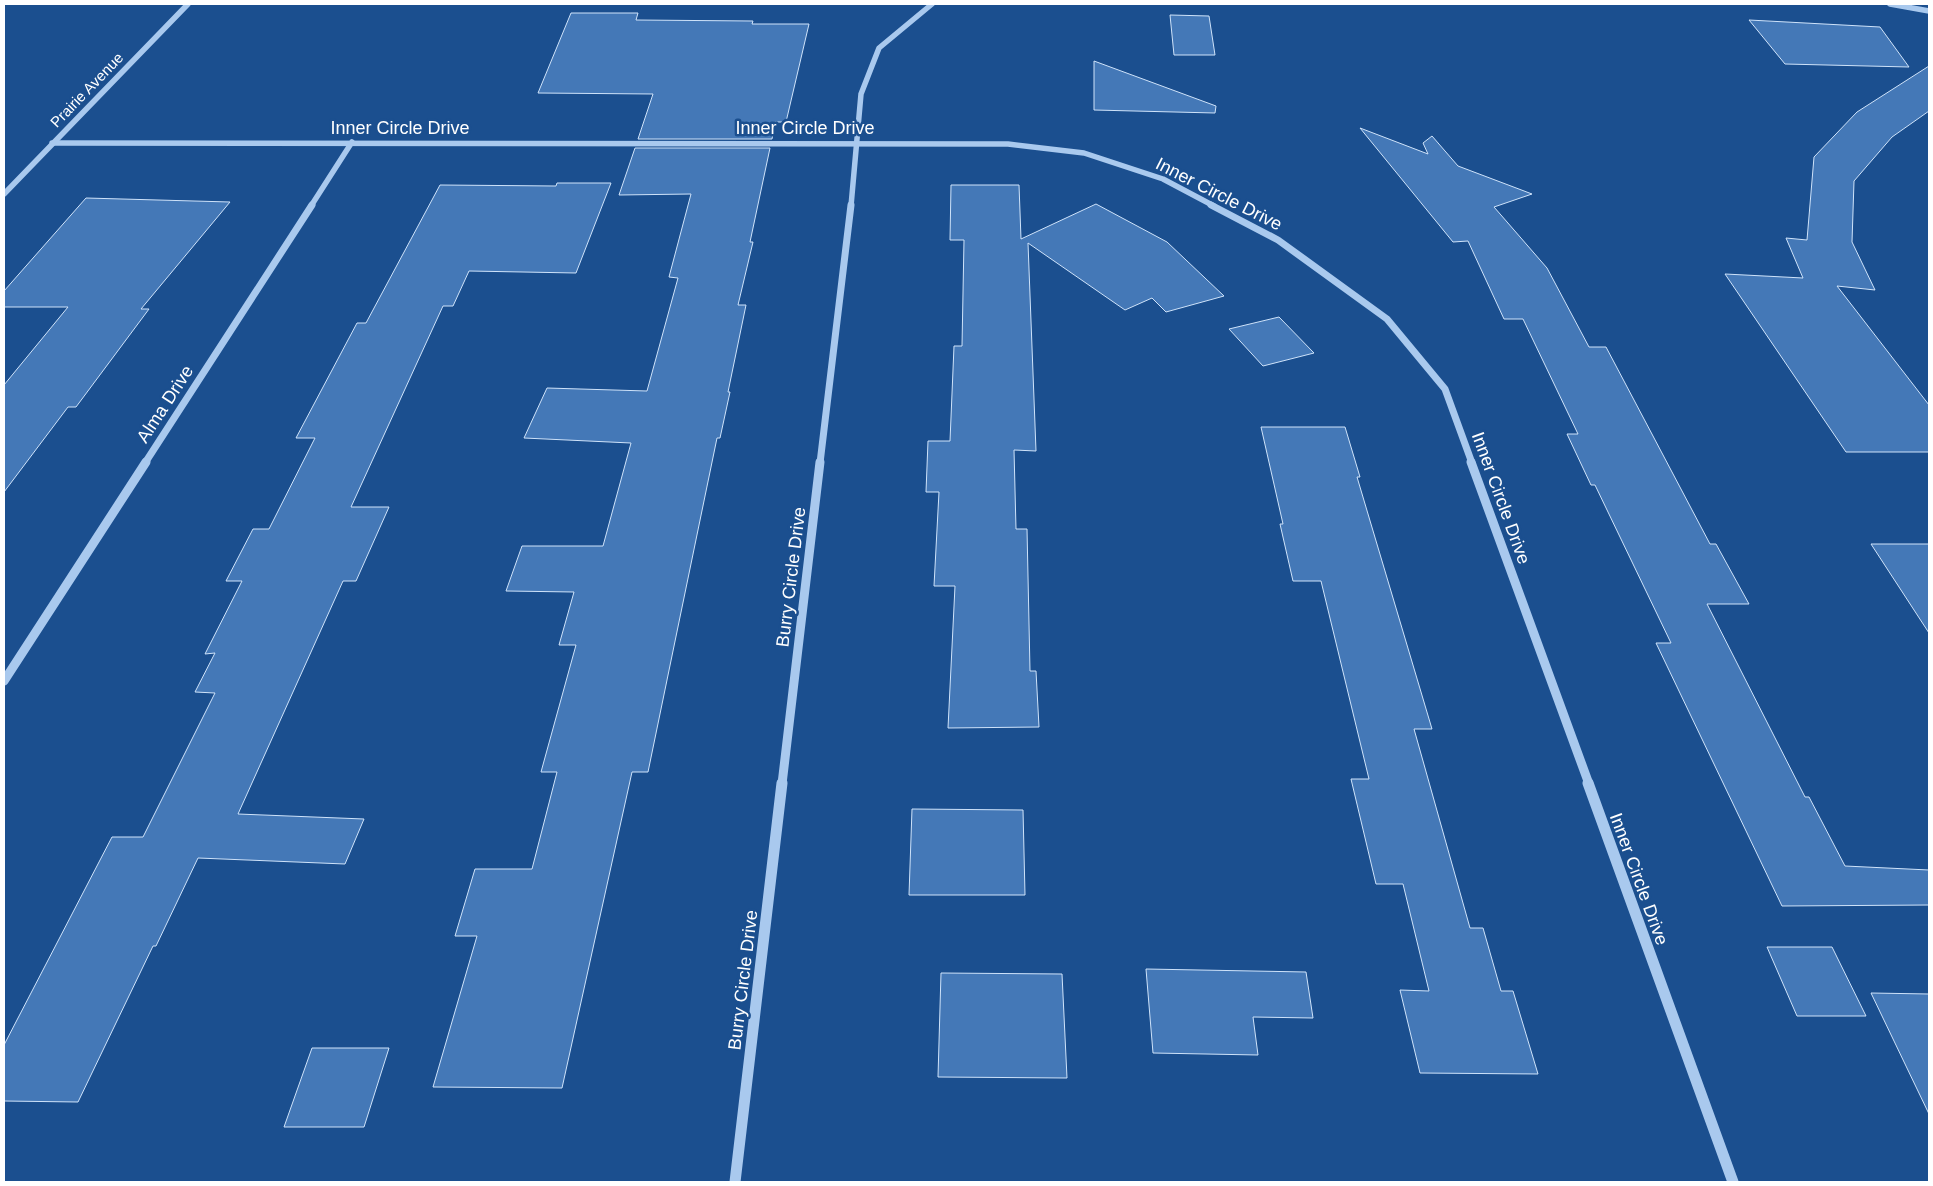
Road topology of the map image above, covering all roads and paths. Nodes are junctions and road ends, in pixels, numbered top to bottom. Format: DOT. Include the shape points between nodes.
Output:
graph roads {
  1 [pos="188,4"];
  2 [pos="932,4"];
  3 [pos="1890,4"];
  4 [pos="1929,11"];
  5 [pos="352,142"];
  6 [pos="52,143"];
  7 [pos="858,144"];
  8 [pos="4,194"];
  9 [pos="4,681"];
  10 [pos="735,1182"];
  11 [pos="1733,1182"];
  1 -- 6 [label="street, Prairie Avenue"];
  2 -- 7 [label="street, Burry Circle Drive" via="879,48 860,94"];
  3 -- 4 [label="street"];
  5 -- 6 [label="street, Inner Circle Drive"];
  5 -- 7 [label="street, Inner Circle Drive"];
  5 -- 9 [label="street, Alma Drive"];
  6 -- 8 [label="street, Prairie Avenue"];
  7 -- 10 [label="street, Burry Circle Drive"];
  7 -- 11 [label="street, Inner Circle Drive" via="1008,144 1084,153 1163,179 1278,240 1387,319 1445,389"];
}
